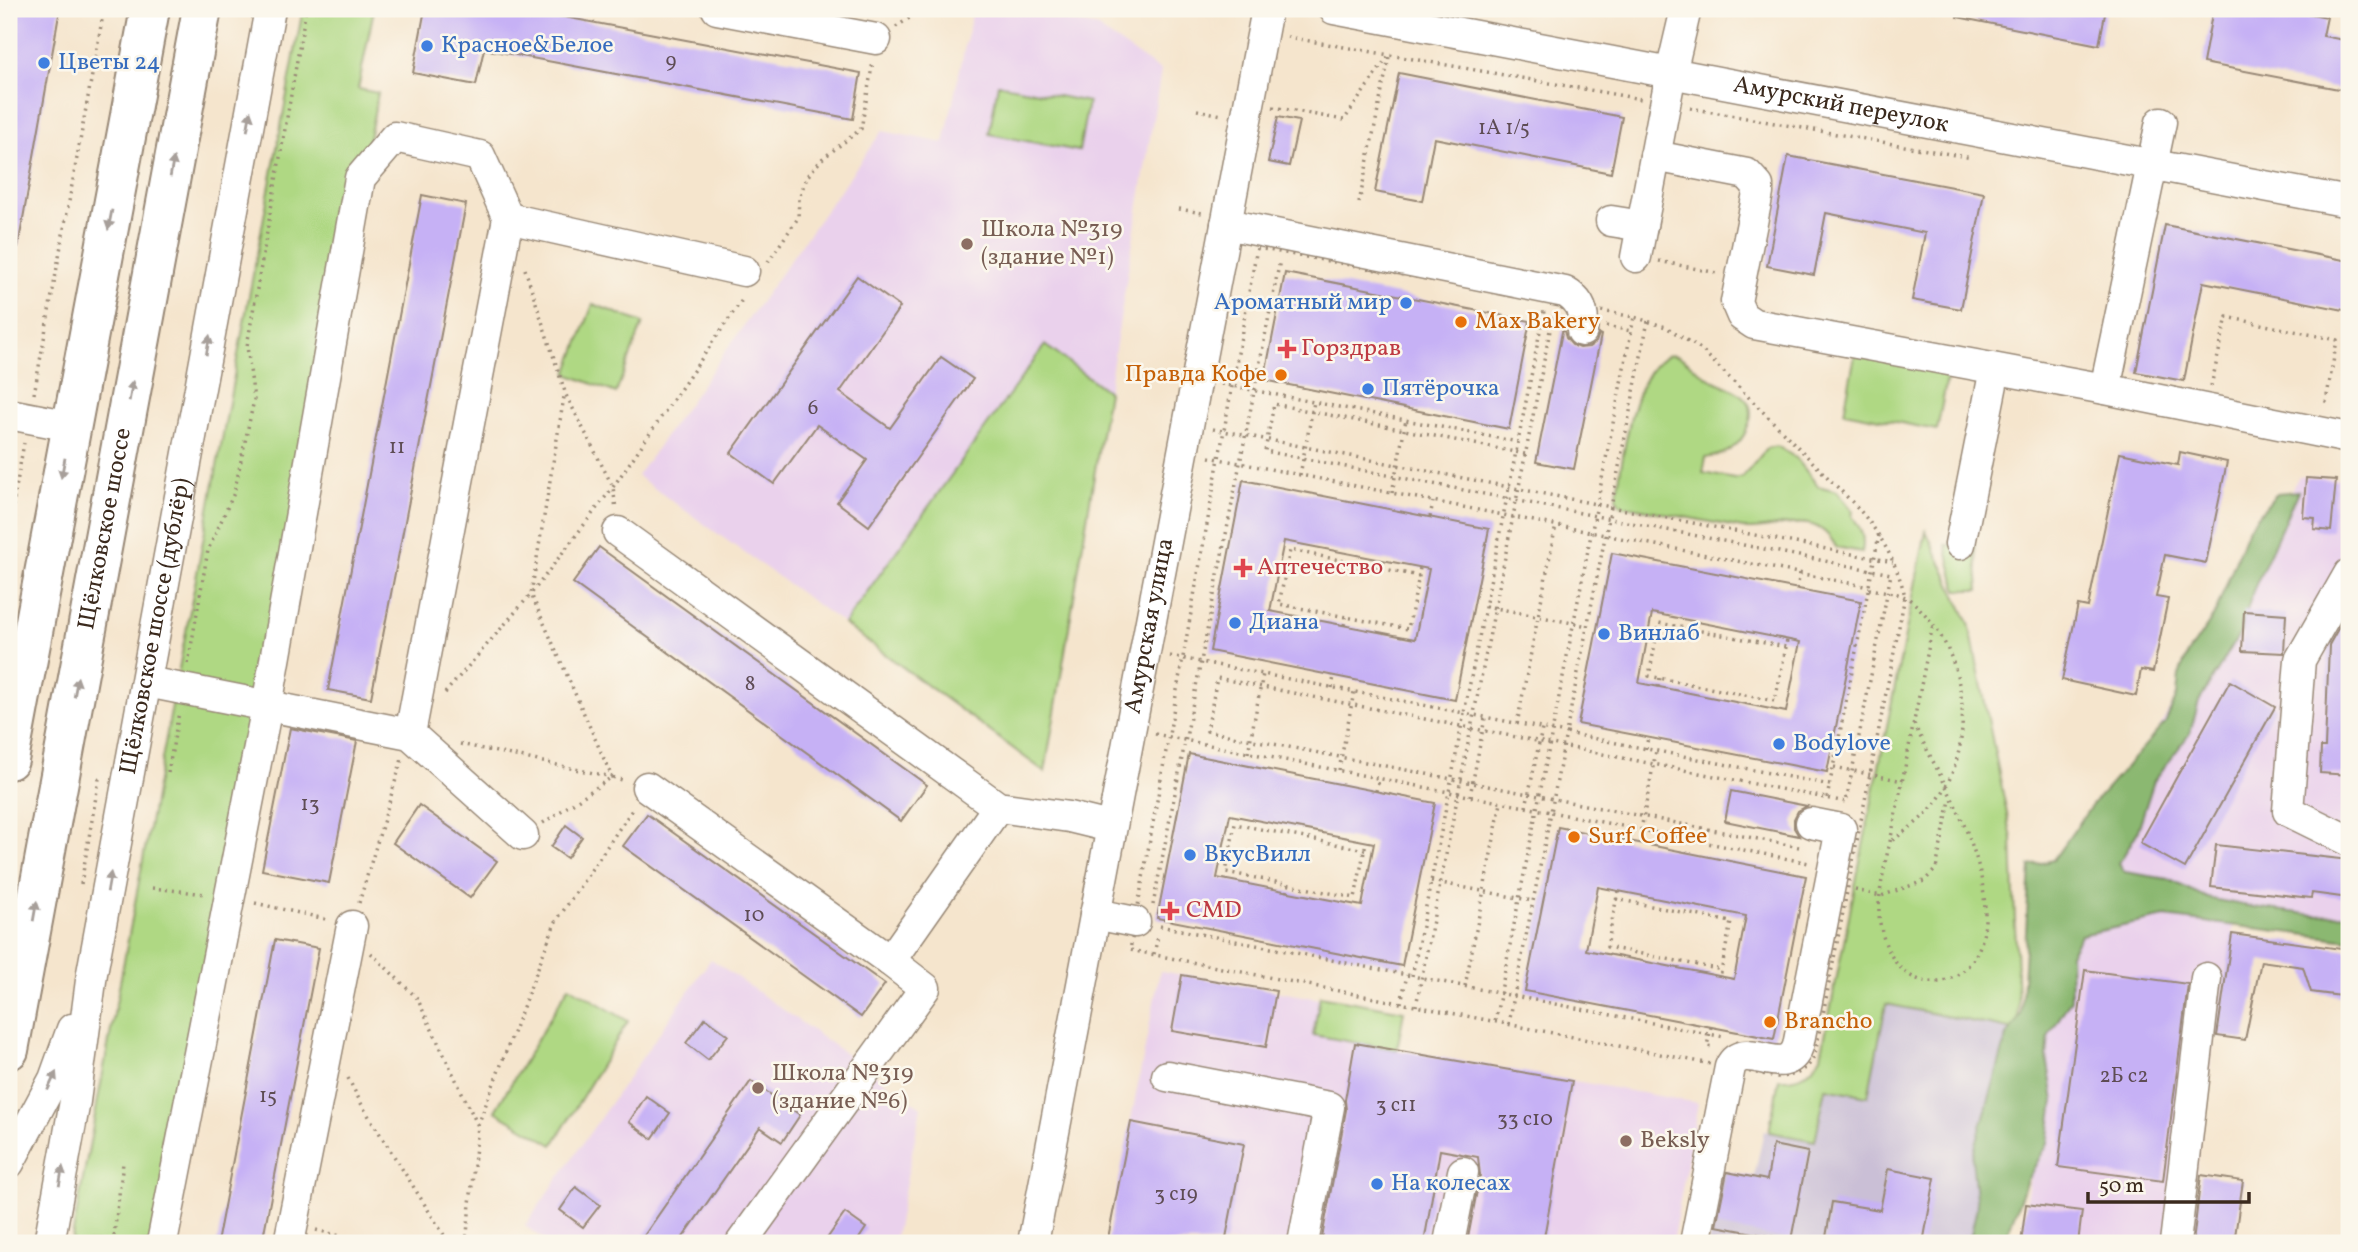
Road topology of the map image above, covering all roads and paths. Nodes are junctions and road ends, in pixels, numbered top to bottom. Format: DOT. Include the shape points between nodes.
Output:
graph roads {
  1 [pos="104,9"];
  2 [pos="150,9"];
  3 [pos="202,9"];
  4 [pos="270,9"];
  5 [pos="306,9"];
  6 [pos="717,9"];
  7 [pos="923,9"];
  8 [pos="1267,9"];
  9 [pos="1334,9"];
  10 [pos="1686,9"];
  11 [pos="1285,36"];
  12 [pos="876,39"];
  13 [pos="1389,55"];
  14 [pos="1671,73"];
  15 [pos="1665,104"];
  16 [pos="1272,106"];
  17 [pos="1197,110"];
  18 [pos="2161,122"];
  19 [pos="1220,127"];
  20 [pos="1655,156"];
  21 [pos="1978,160"];
  22 [pos="2152,165"];
  23 [pos="2349,202"];
  24 [pos="1359,203"];
  25 [pos="1179,209"];
  26 [pos="508,218"];
  27 [pos="1215,219"];
  28 [pos="1611,221"];
  29 [pos="1642,226"];
  30 [pos="1283,244"];
  31 [pos="1636,257"];
  32 [pos="524,268"];
  33 [pos="1712,272"];
  34 [pos="55,273"];
  35 [pos="752,277"];
  36 [pos="1543,313"];
  37 [pos="1573,314"];
  38 [pos="1634,317"];
  39 [pos="1648,321"];
  40 [pos="1995,369"];
  41 [pos="1219,383"];
  42 [pos="1231,386"];
  43 [pos="2105,389"];
  44 [pos="1254,390"];
  45 [pos="564,397"];
  46 [pos="1314,402"];
  47 [pos="1312,412"];
  48 [pos="9,414"];
  49 [pos="2192,415"];
  50 [pos="1406,420"];
  51 [pos="71,426"];
  52 [pos="1210,429"];
  53 [pos="1404,430"];
  54 [pos="1222,431"];
  55 [pos="2335,435"];
  56 [pos="1245,436"];
  57 [pos="1267,440"];
  58 [pos="1518,442"];
  59 [pos="1305,447"];
  60 [pos="1516,452"];
  61 [pos="1525,454"];
  62 [pos="1205,457"];
  63 [pos="1303,458"];
  64 [pos="1219,459"];
  65 [pos="1240,463"];
  66 [pos="1397,465"];
  67 [pos="1300,475"];
  68 [pos="1395,477"];
  69 [pos="613,487"];
  70 [pos="1509,487"];
  71 [pos="1518,489"];
  72 [pos="1392,493"];
  73 [pos="1507,499"];
  74 [pos="1516,500"];
  75 [pos="1433,501"];
  76 [pos="1597,505"];
  77 [pos="1611,508"];
  78 [pos="1503,515"];
  79 [pos="1595,516"];
  80 [pos="1430,517"];
  81 [pos="1513,517"];
  82 [pos="1609,519"];
  83 [pos="1556,526"];
  84 [pos="618,532"];
  85 [pos="1591,533"];
  86 [pos="1880,534"];
  87 [pos="1605,535"];
  88 [pos="1960,544"];
  89 [pos="1875,559"];
  90 [pos="1894,563"];
  91 [pos="1420,567"];
  92 [pos="1872,570"];
  93 [pos="1800,573"];
  94 [pos="2349,574"];
  95 [pos="1419,576"];
  96 [pos="1869,588"];
  97 [pos="1797,589"];
  98 [pos="1888,593"];
  99 [pos="531,594"];
  100 [pos="1905,596"];
  101 [pos="1485,606"];
  102 [pos="1495,608"];
  103 [pos="1346,617"];
  104 [pos="1538,617"];
  105 [pos="1573,623"];
  106 [pos="1933,624"];
  107 [pos="1344,625"];
  108 [pos="1588,626"];
  109 [pos="1787,639"];
  110 [pos="1786,648"];
  111 [pos="1168,655"];
  112 [pos="1184,658"];
  113 [pos="1201,662"];
  114 [pos="1263,674"];
  115 [pos="1334,676"];
  116 [pos="1660,678"];
  117 [pos="146,682"];
  118 [pos="1261,687"];
  119 [pos="1658,687"];
  120 [pos="1332,688"];
  121 [pos="183,690"];
  122 [pos="1354,692"];
  123 [pos="444,694"];
  124 [pos="1352,705"];
  125 [pos="267,706"];
  126 [pos="1464,713"];
  127 [pos="1473,715"];
  128 [pos="1485,718"];
  129 [pos="1517,724"];
  130 [pos="1914,724"];
  131 [pos="1462,726"];
  132 [pos="1471,728"];
  133 [pos="1542,729"];
  134 [pos="1483,730"];
  135 [pos="1552,731"];
  136 [pos="1566,733"];
  137 [pos="410,734"];
  138 [pos="1153,734"];
  139 [pos="1169,737"];
  140 [pos="1648,737"];
  141 [pos="1251,739"];
  142 [pos="1185,740"];
  143 [pos="1539,741"];
  144 [pos="1550,743"];
  145 [pos="1564,746"];
  146 [pos="1646,749"];
  147 [pos="1656,751"];
  148 [pos="1248,753"];
  149 [pos="1341,757"];
  150 [pos="9,760"];
  151 [pos="1654,764"];
  152 [pos="1834,767"];
  153 [pos="1339,771"];
  154 [pos="1852,771"];
  155 [pos="168,773"];
  156 [pos="1870,774"];
  157 [pos="612,777"];
  158 [pos="1378,778"];
  159 [pos="99,779"];
  160 [pos="1451,779"];
  161 [pos="1460,780"];
  162 [pos="1903,780"];
  163 [pos="1472,783"];
  164 [pos="1830,785"];
  165 [pos="647,787"];
  166 [pos="1945,788"];
  167 [pos="1376,791"];
  168 [pos="1448,792"];
  169 [pos="1458,794"];
  170 [pos="1529,794"];
  171 [pos="1470,796"];
  172 [pos="1539,796"];
  173 [pos="1950,797"];
  174 [pos="1828,798"];
  175 [pos="1553,799"];
  176 [pos="1501,802"];
  177 [pos="998,807"];
  178 [pos="1526,807"];
  179 [pos="1537,809"];
  180 [pos="1551,812"];
  181 [pos="1643,816"];
  182 [pos="1811,823"];
  183 [pos="1110,827"];
  184 [pos="1630,828"];
  185 [pos="1641,830"];
  186 [pos="523,835"];
  187 [pos="1628,841"];
  188 [pos="1891,841"];
  189 [pos="2349,841"];
  190 [pos="1366,842"];
  191 [pos="1365,850"];
  192 [pos="1837,874"];
  193 [pos="80,879"];
  194 [pos="1431,881"];
  195 [pos="1440,882"];
  196 [pos="1288,884"];
  197 [pos="152,888"];
  198 [pos="1484,891"];
  199 [pos="1618,891"];
  200 [pos="1287,892"];
  201 [pos="1881,896"];
  202 [pos="231,897"];
  203 [pos="1519,898"];
  204 [pos="1616,899"];
  205 [pos="1533,901"];
  206 [pos="1096,914"];
  207 [pos="1148,924"];
  208 [pos="352,926"];
  209 [pos="1276,942"];
  210 [pos="1275,949"];
  211 [pos="1154,954"];
  212 [pos="890,961"];
  213 [pos="1722,970"];
  214 [pos="92,973"];
  215 [pos="1410,975"];
  216 [pos="1720,977"];
  217 [pos="1422,978"];
  218 [pos="2206,978"];
  219 [pos="1465,986"];
  220 [pos="1500,993"];
  221 [pos="1514,996"];
  222 [pos="1401,1003"];
  223 [pos="1416,1006"];
  224 [pos="1495,1021"];
  225 [pos="1509,1024"];
  226 [pos="329,1041"];
  227 [pos="9,1050"];
  228 [pos="1731,1053"];
  229 [pos="1167,1076"];
  230 [pos="478,1126"];
  231 [pos="9,1163"];
  232 [pos="123,1163"];
  233 [pos="1463,1172"];
  234 [pos="291,1234"];
  235 [pos="49,1243"];
  236 [pos="113,1243"];
  237 [pos="162,1243"];
  238 [pos="369,1243"];
  239 [pos="449,1243"];
  240 [pos="466,1243"];
  241 [pos="741,1243"];
  242 [pos="1033,1243"];
  243 [pos="1303,1243"];
  244 [pos="1449,1243"];
  245 [pos="1695,1243"];
  246 [pos="2175,1243"];
  1 -- 34 [label="path"];
  2 -- 51 [label="main road, one-way"];
  227 -- 3 [label="main road, Щёлковское шоссе, one-way"];
  117 -- 4 [label="street, Щёлковское шоссе (дублёр), one-way"];
  5 -- 121 [label="path" via="247,346 254,400 234,493 208,550"];
  6 -- 12 [label="street"];
  7 -- 12 [label="path"];
  8 -- 27 [label="street, Амурская улица"];
  9 -- 14 [label="street, Амурский переулок"];
  10 -- 14 [label="street"];
  11 -- 13 [label="path"];
  12 -- 35 [label="path" via="862,129 822,159 807,177 798,218"];
  13 -- 15 [label="path"];
  13 -- 16 [label="path" via="1344,121"];
  13 -- 24 [label="path"];
  14 -- 15 [label="street"];
  14 -- 22 [label="street, Амурский переулок"];
  15 -- 20 [label="street"];
  15 -- 21 [label="path"];
  17 -- 19 [label="path" via="1223,115"];
  18 -- 22 [label="street"];
  20 -- 29 [label="street"];
  20 -- 40 [label="street" via="1747,174 1758,186 1736,302 1747,321"];
  22 -- 23 [label="street, Амурский переулок"];
  22 -- 43 [label="street"];
  25 -- 27 [label="path"];
  26 -- 35 [label="street"];
  26 -- 125 [label="street" via="480,156 395,137 360,178"];
  26 -- 137 [label="street"];
  27 -- 30 [label="street"];
  27 -- 183 [label="street, Амурская улица"];
  28 -- 29 [label="street"];
  29 -- 31 [label="street"];
  30 -- 37 [label="path"];
  30 -- 37 [label="street" via="1548,288 1570,294"];
  30 -- 42 [label="path" via="1257,248"];
  30 -- 44 [label="path"];
  31 -- 33 [label="path"];
  32 -- 69 [label="path" via="566,395"];
  35 -- 69 [label="path"];
  36 -- 58 [label="path"];
  37 -- 38 [label="path"];
  37 -- 61 [label="path"];
  38 -- 39 [label="path"];
  38 -- 76 [label="path"];
  39 -- 77 [label="path"];
  39 -- 86 [label="path" via="1682,335 1702,350"];
  40 -- 43 [label="street"];
  40 -- 88 [label="street" via="1977,501"];
  41 -- 42 [label="path"];
  42 -- 44 [label="path"];
  42 -- 54 [label="path"];
  43 -- 49 [label="street"];
  44 -- 46 [label="path"];
  44 -- 56 [label="path"];
  45 -- 99 [label="path"];
  46 -- 47 [label="path"];
  46 -- 50 [label="path"];
  47 -- 53 [label="path"];
  47 -- 57 [label="path" via="1274,404"];
  47 -- 59 [label="path"];
  48 -- 51 [label="street"];
  49 -- 55 [label="street"];
  49 -- 55 [label="path" via="2227,317 2337,340"];
  50 -- 53 [label="path"];
  50 -- 58 [label="path"];
  51 -- 150 [label="main road, one-way"];
  52 -- 54 [label="path"];
  53 -- 60 [label="path"];
  53 -- 66 [label="path"];
  54 -- 56 [label="path"];
  54 -- 64 [label="path"];
  56 -- 57 [label="path"];
  56 -- 65 [label="path"];
  57 -- 59 [label="path"];
  57 -- 63 [label="path" via="1265,451"];
  58 -- 60 [label="path"];
  59 -- 63 [label="path"];
  59 -- 66 [label="path"];
  60 -- 61 [label="path"];
  60 -- 70 [label="path"];
  61 -- 71 [label="path"];
  62 -- 64 [label="path"];
  63 -- 67 [label="path"];
  63 -- 68 [label="path"];
  64 -- 65 [label="path"];
  64 -- 112 [label="path"];
  65 -- 67 [label="path"];
  65 -- 113 [label="path"];
  66 -- 68 [label="path"];
  66 -- 70 [label="path"];
  67 -- 72 [label="path"];
  68 -- 72 [label="path"];
  68 -- 73 [label="path"];
  69 -- 84 [label="path"];
  69 -- 99 [label="path"];
  70 -- 71 [label="path"];
  70 -- 73 [label="path"];
  71 -- 74 [label="path"];
  71 -- 76 [label="path"];
  72 -- 75 [label="path"];
  73 -- 74 [label="path"];
  73 -- 78 [label="path"];
  74 -- 79 [label="path"];
  74 -- 81 [label="path"];
  75 -- 78 [label="path"];
  75 -- 80 [label="path"];
  76 -- 77 [label="path"];
  76 -- 79 [label="path"];
  77 -- 82 [label="path"];
  77 -- 89 [label="path"];
  78 -- 81 [label="path"];
  78 -- 101 [label="path"];
  79 -- 82 [label="path"];
  79 -- 85 [label="path"];
  81 -- 83 [label="path"];
  81 -- 102 [label="path"];
  82 -- 87 [label="path"];
  82 -- 92 [label="path"];
  83 -- 85 [label="path"];
  83 -- 104 [label="path"];
  84 -- 177 [label="street"];
  85 -- 87 [label="path"];
  85 -- 105 [label="path"];
  86 -- 89 [label="path"];
  86 -- 90 [label="path"];
  87 -- 93 [label="path"];
  87 -- 108 [label="path"];
  89 -- 90 [label="path"];
  89 -- 92 [label="path"];
  90 -- 100 [label="path"];
  91 -- 95 [label="path"];
  92 -- 96 [label="path"];
  92 -- 98 [label="path" via="1891,574"];
  93 -- 96 [label="path"];
  93 -- 97 [label="path"];
  94 -- 189 [label="street" via="2300,660 2288,811"];
  95 -- 103 [label="path" via="1408,629"];
  95 -- 103 [label="path" via="1290,550 1279,604"];
  96 -- 98 [label="path"];
  96 -- 152 [label="path"];
  98 -- 100 [label="path"];
  98 -- 154 [label="path"];
  99 -- 123 [label="path"];
  99 -- 157 [label="path"];
  100 -- 106 [label="path"];
  100 -- 156 [label="path"];
  101 -- 102 [label="path"];
  101 -- 126 [label="path"];
  102 -- 104 [label="path"];
  102 -- 127 [label="path"];
  103 -- 107 [label="path"];
  104 -- 105 [label="path"];
  104 -- 129 [label="path"];
  105 -- 108 [label="path"];
  105 -- 135 [label="path"];
  106 -- 130 [label="path"];
  106 -- 166 [label="path" via="1955,668 1961,695 1959,747"];
  108 -- 136 [label="path"];
  109 -- 110 [label="path"];
  110 -- 116 [label="path" via="1775,701"];
  110 -- 116 [label="path" via="1659,623 1649,676"];
  111 -- 112 [label="path"];
  112 -- 113 [label="path"];
  112 -- 139 [label="path"];
  113 -- 114 [label="path"];
  113 -- 142 [label="path"];
  114 -- 118 [label="path"];
  114 -- 120 [label="path"];
  115 -- 120 [label="path"];
  116 -- 119 [label="path"];
  117 -- 121 [label="street"];
  214 -- 117 [label="street, Щёлковское шоссе (дублёр), one-way"];
  118 -- 124 [label="path"];
  118 -- 141 [label="path"];
  118 -- 141 [label="path" via="1217,678 1207,731"];
  120 -- 122 [label="path"];
  121 -- 125 [label="street"];
  121 -- 155 [label="path"];
  122 -- 124 [label="path"];
  122 -- 126 [label="path"];
  124 -- 131 [label="path"];
  124 -- 149 [label="path"];
  125 -- 137 [label="street"];
  125 -- 202 [label="street"];
  126 -- 127 [label="path"];
  126 -- 131 [label="path"];
  127 -- 128 [label="path"];
  127 -- 132 [label="path"];
  128 -- 129 [label="path"];
  128 -- 134 [label="path"];
  129 -- 133 [label="path"];
  130 -- 162 [label="path"];
  130 -- 166 [label="path"];
  131 -- 132 [label="path"];
  131 -- 160 [label="path"];
  132 -- 134 [label="path"];
  132 -- 161 [label="path"];
  133 -- 135 [label="path"];
  133 -- 143 [label="path"];
  134 -- 143 [label="path"];
  134 -- 163 [label="path"];
  135 -- 136 [label="path"];
  135 -- 144 [label="path"];
  136 -- 145 [label="path"];
  136 -- 146 [label="path"];
  137 -- 157 [label="path"];
  137 -- 186 [label="street"];
  137 -- 208 [label="path"];
  138 -- 139 [label="path"];
  139 -- 142 [label="path"];
  139 -- 207 [label="path"];
  140 -- 146 [label="path"];
  141 -- 148 [label="path"];
  141 -- 149 [label="path"];
  142 -- 148 [label="path"];
  142 -- 207 [label="path"];
  143 -- 144 [label="path"];
  143 -- 170 [label="path"];
  144 -- 145 [label="path"];
  144 -- 172 [label="path"];
  145 -- 151 [label="path"];
  145 -- 175 [label="path"];
  146 -- 147 [label="path"];
  147 -- 151 [label="path"];
  147 -- 164 [label="path"];
  148 -- 153 [label="path"];
  149 -- 153 [label="path"];
  149 -- 160 [label="path"];
  151 -- 174 [label="path"];
  151 -- 181 [label="path"];
  152 -- 154 [label="path"];
  152 -- 164 [label="path"];
  153 -- 158 [label="path"];
  154 -- 156 [label="path"];
  154 -- 174 [label="path" via="1846,802"];
  156 -- 162 [label="path"];
  156 -- 192 [label="path"];
  157 -- 165 [label="path"];
  157 -- 186 [label="path"];
  158 -- 167 [label="path"];
  158 -- 168 [label="path"];
  159 -- 193 [label="path"];
  160 -- 161 [label="path"];
  160 -- 168 [label="path"];
  161 -- 163 [label="path"];
  161 -- 169 [label="path"];
  162 -- 188 [label="path"];
  163 -- 170 [label="path"];
  163 -- 171 [label="path"];
  164 -- 174 [label="path"];
  165 -- 212 [label="street"];
  165 -- 230 [label="path" via="555,923"];
  166 -- 173 [label="path"];
  166 -- 188 [label="path" via="1924,816"];
  168 -- 169 [label="path"];
  168 -- 194 [label="path"];
  169 -- 171 [label="path"];
  169 -- 195 [label="path"];
  170 -- 172 [label="path"];
  170 -- 178 [label="path"];
  171 -- 176 [label="path"];
  172 -- 175 [label="path"];
  172 -- 179 [label="path"];
  173 -- 201 [label="path" via="1933,874"];
  173 -- 201 [label="path" via="1978,863 1985,895 1981,944 1966,968 1949,980 1930,983 1912,979 1885,944 1879,920"];
  175 -- 180 [label="path"];
  175 -- 181 [label="path"];
  176 -- 178 [label="path"];
  176 -- 198 [label="path"];
  177 -- 183 [label="street"];
  177 -- 212 [label="street"];
  178 -- 179 [label="path"];
  179 -- 180 [label="path"];
  179 -- 203 [label="path"];
  180 -- 184 [label="path"];
  180 -- 205 [label="path"];
  181 -- 185 [label="path"];
  181 -- 192 [label="path"];
  182 -- 192 [label="street" via="1841,829"];
  183 -- 206 [label="street, Амурская улица"];
  184 -- 185 [label="path"];
  184 -- 187 [label="path"];
  185 -- 192 [label="path"];
  188 -- 201 [label="path"];
  190 -- 191 [label="path"];
  191 -- 196 [label="path" via="1355,898"];
  191 -- 196 [label="path" via="1236,824 1226,872"];
  192 -- 201 [label="path"];
  192 -- 228 [label="street" via="1796,1052 1781,1062"];
  192 -- 228 [label="path" via="1815,1055 1810,1065 1798,1074 1777,1077"];
  194 -- 195 [label="path"];
  194 -- 215 [label="path"];
  195 -- 198 [label="path"];
  195 -- 217 [label="path"];
  196 -- 200 [label="path"];
  197 -- 202 [label="path"];
  198 -- 203 [label="path"];
  198 -- 219 [label="path"];
  199 -- 204 [label="path"];
  202 -- 208 [label="path"];
  202 -- 237 [label="street"];
  203 -- 205 [label="path"];
  203 -- 220 [label="path"];
  204 -- 213 [label="path" via="1731,922"];
  204 -- 213 [label="path" via="1607,947"];
  205 -- 221 [label="path"];
  206 -- 207 [label="street"];
  206 -- 242 [label="street, Амурская улица"];
  207 -- 210 [label="path"];
  207 -- 211 [label="path"];
  207 -- 211 [label="path" via="1130,950"];
  208 -- 226 [label="street"];
  208 -- 230 [label="path" via="367,948 417,998"];
  209 -- 210 [label="path"];
  210 -- 215 [label="path"];
  211 -- 222 [label="path"];
  212 -- 241 [label="street" via="925,988"];
  213 -- 216 [label="path"];
  231 -- 214 [label="street, one-way" via="54,1079"];
  235 -- 214 [label="street, Щёлковское шоссе (дублёр), one-way"];
  215 -- 217 [label="path"];
  215 -- 222 [label="path"];
  217 -- 219 [label="path"];
  217 -- 223 [label="path"];
  218 -- 246 [label="street"];
  219 -- 220 [label="path"];
  220 -- 221 [label="path"];
  220 -- 224 [label="path"];
  221 -- 225 [label="path"];
  221 -- 228 [label="path"];
  222 -- 223 [label="path"];
  223 -- 224 [label="path"];
  224 -- 225 [label="path"];
  225 -- 228 [label="path"];
  226 -- 234 [label="street"];
  226 -- 239 [label="path" via="363,1107"];
  228 -- 245 [label="street"];
  229 -- 243 [label="street" via="1329,1107"];
  230 -- 240 [label="path"];
  232 -- 236 [label="path"];
  233 -- 244 [label="street"];
  234 -- 238 [label="path"];
}
